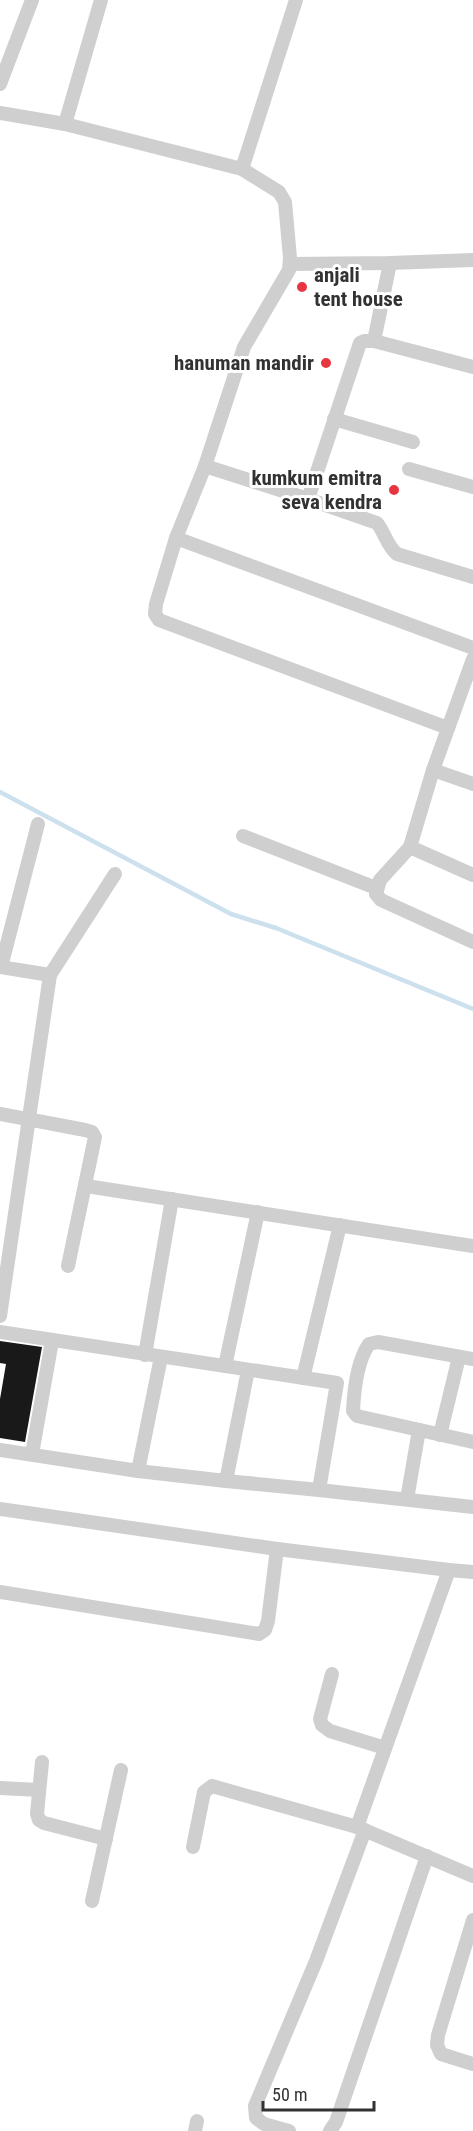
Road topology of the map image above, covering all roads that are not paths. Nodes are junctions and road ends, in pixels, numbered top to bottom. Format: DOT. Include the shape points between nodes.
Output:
graph roads {
  1 [pos="32,0"];
  2 [pos="101,0"];
  3 [pos="296,0"];
  4 [pos="0,84"];
  5 [pos="0,113"];
  6 [pos="65,124"];
  7 [pos="242,169"];
  8 [pos="473,260"];
  9 [pos="390,263"];
  10 [pos="290,264"];
  11 [pos="374,341"];
  12 [pos="473,367"];
  13 [pos="334,419"];
  14 [pos="413,442"];
  15 [pos="205,466"];
  16 [pos="409,469"];
  17 [pos="473,487"];
  18 [pos="308,499"];
  19 [pos="176,538"];
  20 [pos="473,577"];
  21 [pos="473,648"];
  22 [pos="473,659"];
  23 [pos="448,728"];
  24 [pos="433,770"];
  25 [pos="473,784"];
  26 [pos="38,824"];
  27 [pos="243,836"];
  28 [pos="410,847"];
  29 [pos="115,874"];
  30 [pos="473,874"];
  31 [pos="376,888"];
  32 [pos="473,942"];
  33 [pos="0,967"];
  34 [pos="50,975"];
  35 [pos="0,1114"];
  36 [pos="29,1118"];
  37 [pos="86,1186"];
  38 [pos="172,1199"];
  39 [pos="258,1212"];
  40 [pos="340,1225"];
  41 [pos="473,1246"];
  42 [pos="68,1266"];
  43 [pos="0,1316"];
  44 [pos="0,1332"];
  45 [pos="52,1341"];
  46 [pos="145,1355"];
  47 [pos="161,1357"];
  48 [pos="466,1358"];
  49 [pos="225,1366"];
  50 [pos="248,1370"];
  51 [pos="303,1377"];
  52 [pos="337,1383"];
  53 [pos="356,1386"];
  54 [pos="419,1430"];
  55 [pos="440,1435"];
  56 [pos="473,1442"];
  57 [pos="0,1450"];
  58 [pos="32,1454"];
  59 [pos="138,1471"];
  60 [pos="226,1481"];
  61 [pos="319,1490"];
  62 [pos="407,1499"];
  63 [pos="473,1507"];
  64 [pos="0,1509"];
  65 [pos="277,1549"];
  66 [pos="449,1570"];
  67 [pos="473,1572"];
  68 [pos="0,1592"];
  69 [pos="332,1674"];
  70 [pos="385,1748"];
  71 [pos="42,1762"];
  72 [pos="121,1770"];
  73 [pos="0,1788"];
  74 [pos="39,1790"];
  75 [pos="361,1828"];
  76 [pos="106,1839"];
  77 [pos="193,1847"];
  78 [pos="427,1856"];
  79 [pos="473,1876"];
  80 [pos="92,1901"];
  81 [pos="473,1920"];
  82 [pos="473,2064"];
  83 [pos="285,2130"];
  84 [pos="330,2131"];
  1 -- 4 [label="street"];
  2 -- 6 [label="street"];
  3 -- 7 [label="street"];
  5 -- 6 [label="street"];
  6 -- 7 [label="street"];
  7 -- 10 [label="street" via="279,192 285,202"];
  8 -- 9 [label="street"];
  9 -- 10 [label="street"];
  9 -- 11 [label="street"];
  10 -- 15 [label="street" via="244,347"];
  11 -- 12 [label="street"];
  11 -- 13 [label="street" via="360,344"];
  13 -- 14 [label="street"];
  13 -- 18 [label="street"];
  15 -- 18 [label="street"];
  15 -- 19 [label="street"];
  16 -- 17 [label="street"];
  18 -- 20 [label="street" via="377,523 389,548 397,554"];
  19 -- 21 [label="street"];
  19 -- 23 [label="street" via="156,604 159,620"];
  22 -- 23 [label="street"];
  23 -- 24 [label="street"];
  24 -- 25 [label="street"];
  24 -- 28 [label="street"];
  26 -- 33 [label="street"];
  27 -- 31 [label="street"];
  28 -- 30 [label="street"];
  28 -- 31 [label="street"];
  29 -- 34 [label="street"];
  31 -- 32 [label="street" via="381,900"];
  33 -- 34 [label="street"];
  34 -- 36 [label="street"];
  35 -- 36 [label="street"];
  36 -- 37 [label="street" via="92,1132 95,1143"];
  36 -- 43 [label="street"];
  37 -- 38 [label="street"];
  37 -- 42 [label="street"];
  38 -- 39 [label="street"];
  38 -- 46 [label="street"];
  39 -- 40 [label="street"];
  39 -- 49 [label="street"];
  40 -- 41 [label="street"];
  40 -- 51 [label="street"];
  44 -- 45 [label="street"];
  45 -- 46 [label="street"];
  45 -- 58 [label="street"];
  46 -- 47 [label="street"];
  47 -- 49 [label="street"];
  47 -- 59 [label="street"];
  48 -- 53 [label="street" via="378,1342 369,1344 360,1362"];
  48 -- 55 [label="street"];
  49 -- 50 [label="street"];
  50 -- 51 [label="street"];
  50 -- 60 [label="street"];
  51 -- 52 [label="street"];
  52 -- 53 [label="street"];
  52 -- 61 [label="street"];
  53 -- 54 [label="street" via="353,1410 357,1416"];
  54 -- 55 [label="street"];
  54 -- 62 [label="street"];
  55 -- 56 [label="street"];
  57 -- 58 [label="street"];
  58 -- 59 [label="street"];
  59 -- 60 [label="street"];
  60 -- 61 [label="street"];
  61 -- 62 [label="street"];
  62 -- 63 [label="street"];
  64 -- 65 [label="street"];
  65 -- 66 [label="street"];
  65 -- 68 [label="street" via="268,1621 259,1634"];
  66 -- 67 [label="street"];
  66 -- 70 [label="street"];
  69 -- 70 [label="street" via="320,1719 322,1725"];
  70 -- 75 [label="street"];
  71 -- 74 [label="street"];
  72 -- 76 [label="street"];
  73 -- 74 [label="street"];
  74 -- 76 [label="street" via="39,1820"];
  75 -- 77 [label="street" via="212,1786 204,1792"];
  75 -- 78 [label="street"];
  75 -- 83 [label="street" via="316,1961 255,2106 255,2118"];
  76 -- 80 [label="street"];
  78 -- 79 [label="street"];
  78 -- 84 [label="street"];
  81 -- 82 [label="street" via="437,2045 441,2054"];
}
